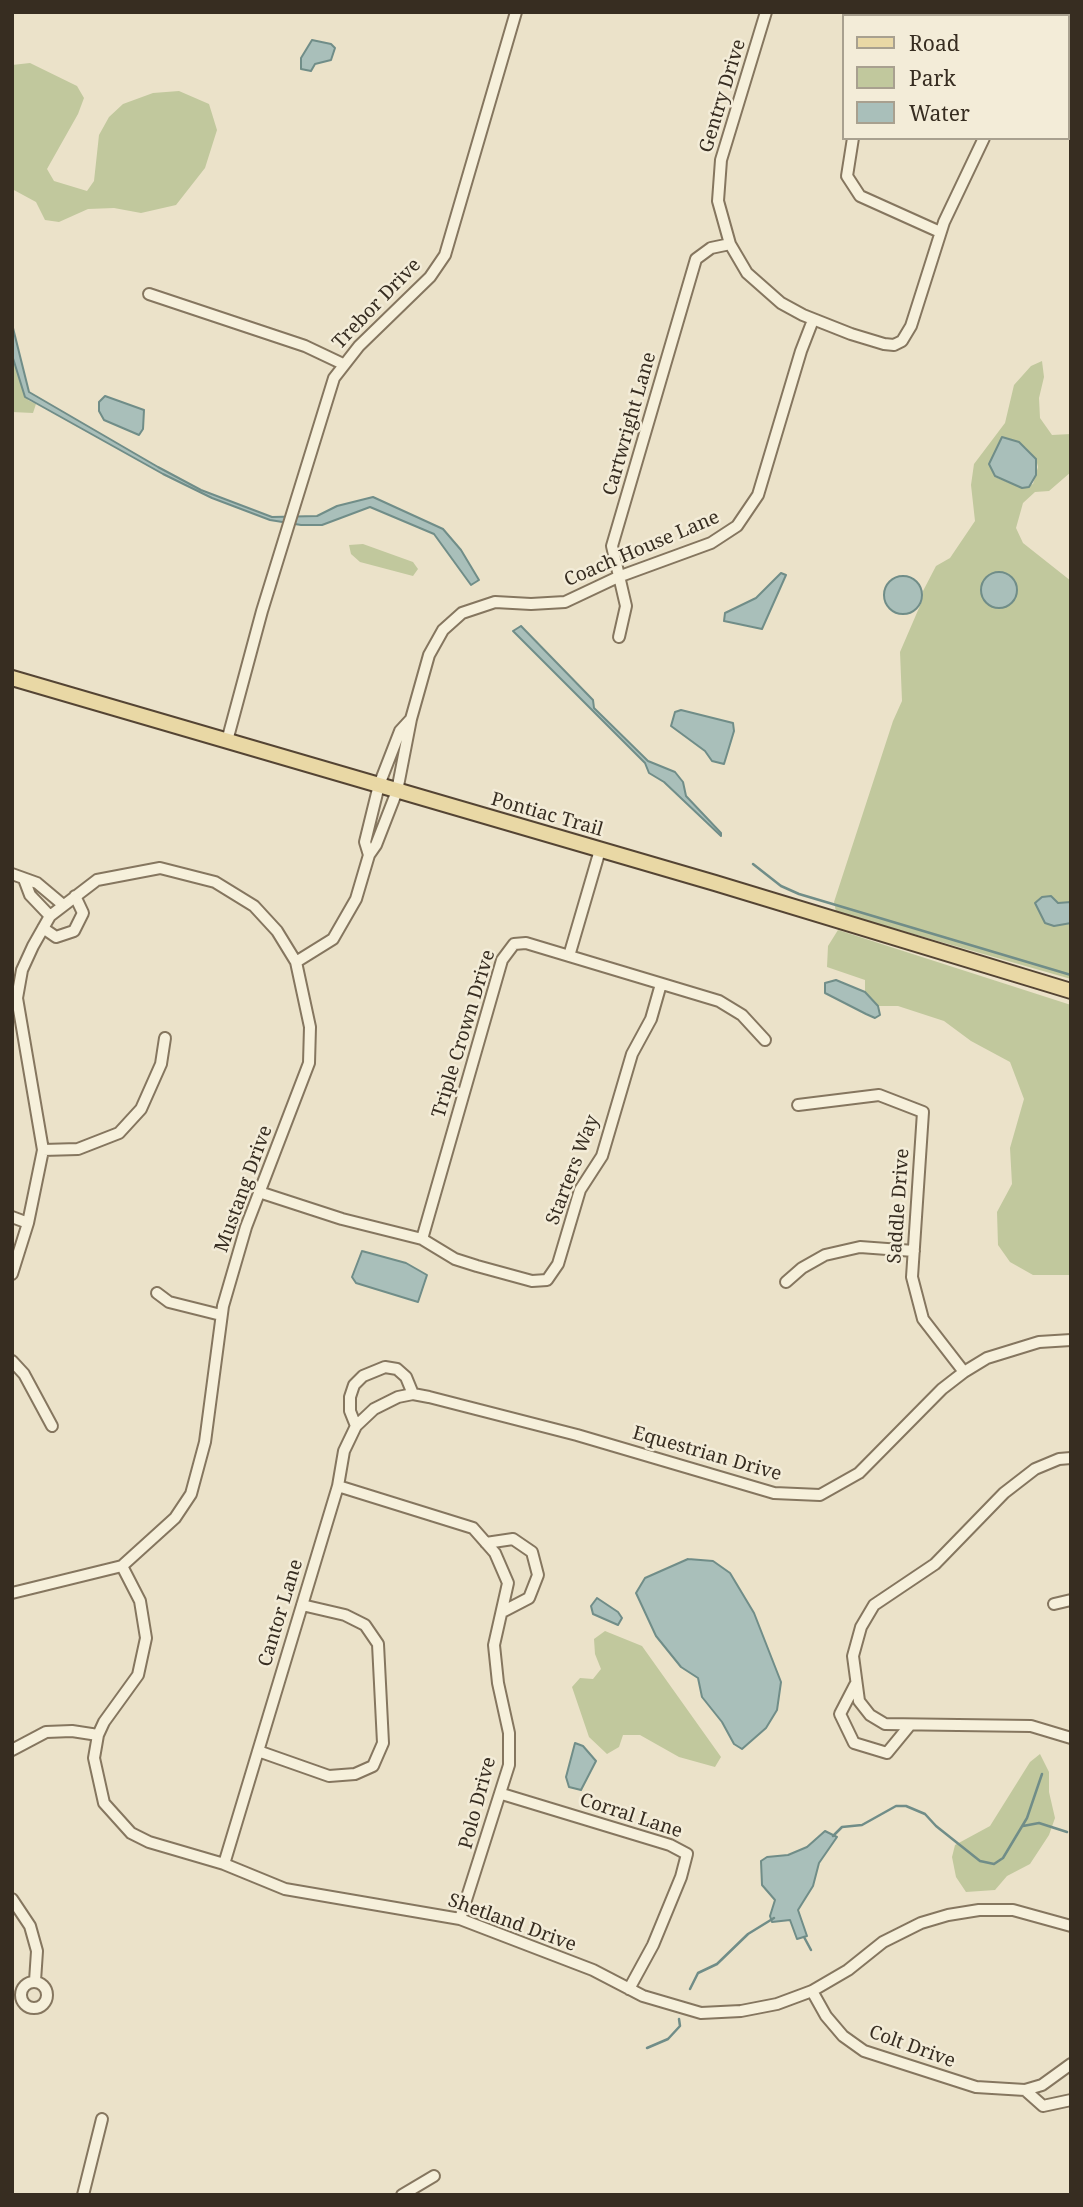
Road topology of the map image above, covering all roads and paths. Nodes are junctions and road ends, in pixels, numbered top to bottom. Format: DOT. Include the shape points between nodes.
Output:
graph roads {
  1 [pos="516,12"];
  2 [pos="766,12"];
  3 [pos="853,140"];
  4 [pos="983,140"];
  5 [pos="940,232"];
  6 [pos="730,244"];
  7 [pos="149,294"];
  8 [pos="813,320"];
  9 [pos="343,364"];
  10 [pos="618,577"];
  11 [pos="619,637"];
  12 [pos="12,678"];
  13 [pos="411,719"];
  14 [pos="227,741"];
  15 [pos="379,785"];
  16 [pos="397,790"];
  17 [pos="600,850"];
  18 [pos="369,855"];
  19 [pos="12,874"];
  20 [pos="24,879"];
  21 [pos="75,896"];
  22 [pos="62,904"];
  23 [pos="50,916"];
  24 [pos="43,928"];
  25 [pos="569,956"];
  26 [pos="296,962"];
  27 [pos="662,984"];
  28 [pos="1071,991"];
  29 [pos="165,1038"];
  30 [pos="765,1040"];
  31 [pos="798,1105"];
  32 [pos="43,1150"];
  33 [pos="258,1192"];
  34 [pos="12,1217"];
  35 [pos="27,1223"];
  36 [pos="422,1239"];
  37 [pos="914,1251"];
  38 [pos="12,1274"];
  39 [pos="786,1282"];
  40 [pos="157,1293"];
  41 [pos="221,1315"];
  42 [pos="1071,1340"];
  43 [pos="12,1361"];
  44 [pos="964,1372"];
  45 [pos="413,1394"];
  46 [pos="52,1426"];
  47 [pos="356,1426"];
  48 [pos="1071,1458"];
  49 [pos="338,1486"];
  50 [pos="486,1543"];
  51 [pos="122,1566"];
  52 [pos="12,1593"];
  53 [pos="1071,1600"];
  54 [pos="1054,1604"];
  55 [pos="302,1605"];
  56 [pos="504,1611"];
  57 [pos="855,1685"];
  58 [pos="910,1725"];
  59 [pos="97,1735"];
  60 [pos="1071,1738"];
  61 [pos="12,1750"];
  62 [pos="258,1751"];
  63 [pos="502,1794"];
  64 [pos="224,1864"];
  65 [pos="12,1899"];
  66 [pos="460,1919"];
  67 [pos="1071,1926"];
  68 [pos="35,1981"];
  69 [pos="629,1989"];
  70 [pos="812,1991"];
  71 [pos="1071,2064"];
  72 [pos="1025,2090"];
  73 [pos="1071,2100"];
  74 [pos="102,2119"];
  75 [pos="434,2176"];
  76 [pos="83,2195"];
  77 [pos="402,2195"];
  1 -- 9 [label="street, Trebor Drive" via="444,256 419,289"];
  2 -- 6 [label="street, Gentry Drive" via="721,160 718,201"];
  3 -- 5 [label="street" via="847,164 851,187 860,196"];
  4 -- 5 [label="street"];
  5 -- 8 [label="street, Gentry Drive" via="911,326 902,341 884,344"];
  6 -- 8 [label="street, Gentry Drive" via="747,273 781,303"];
  6 -- 10 [label="street, Cartwright Lane" via="711,248 696,259 612,546"];
  7 -- 9 [label="street" via="305,346"];
  8 -- 10 [label="street, Coach House Lane" via="758,495 748,513 722,538"];
  9 -- 14 [label="street, Trebor Drive" via="332,385 293,509"];
  10 -- 11 [label="street, Cartwright Lane" via="626,606"];
  10 -- 13 [label="street, Coach House Lane" via="565,602 495,601 462,613 434,643"];
  12 -- 14 [label="main road, Pontiac Trail"];
  13 -- 15 [label="street, Coach House Lane" via="400,731"];
  13 -- 16 [label="street, Coach House Lane"];
  14 -- 15 [label="main road, Pontiac Trail"];
  15 -- 16 [label="main road, Pontiac Trail"];
  15 -- 18 [label="street, Coach House Lane" via="365,842"];
  16 -- 17 [label="main road, Pontiac Trail"];
  16 -- 18 [label="street, Coach House Lane"];
  17 -- 25 [label="street"];
  17 -- 28 [label="main road, Pontiac Trail"];
  18 -- 26 [label="street" via="347,918 333,939"];
  19 -- 20 [label="street"];
  20 -- 22 [label="street" via="37,883"];
  20 -- 23 [label="street" via="30,895"];
  21 -- 22 [label="street, Mustang Drive"];
  21 -- 24 [label="street" via="83,913 74,931 56,937"];
  21 -- 26 [label="street, Mustang Drive" via="97,880 129,872 160,868 188,873 215,882 254,905"];
  22 -- 23 [label="street, Mustang Drive"];
  23 -- 24 [label="street, Mustang Drive"];
  24 -- 32 [label="street, Mustang Drive" via="22,970 17,998"];
  25 -- 27 [label="street, Triple Crown Drive"];
  25 -- 36 [label="street, Triple Crown Drive" via="520,943 505,951"];
  26 -- 33 [label="street, Mustang Drive" via="310,1027 309,1063"];
  27 -- 30 [label="street, Triple Crown Drive" via="731,1007"];
  27 -- 36 [label="street, Starters Way" via="651,1019 632,1054 602,1156 580,1190 552,1275 532,1281 477,1266 454,1259"];
  29 -- 32 [label="street" via="161,1063 141,1109 119,1133 78,1149"];
  31 -- 37 [label="street, Saddle Drive" via="879,1095 923,1112"];
  32 -- 35 [label="street"];
  33 -- 36 [label="street, Starters Way"];
  33 -- 41 [label="street, Mustang Drive"];
  34 -- 35 [label="street"];
  35 -- 38 [label="street"];
  37 -- 39 [label="street" via="860,1247 825,1255"];
  37 -- 44 [label="street, Saddle Drive" via="912,1277 923,1319"];
  40 -- 41 [label="street" via="169,1302"];
  41 -- 51 [label="street, Mustang Drive" via="205,1442 191,1494 175,1518"];
  42 -- 44 [label="street, Equestrian Drive" via="1039,1342 987,1358"];
  43 -- 46 [label="street"];
  44 -- 45 [label="street, Equestrian Drive" via="859,1472 820,1495 774,1493 577,1435"];
  45 -- 47 [label="street" via="374,1409"];
  45 -- 47 [label="street, Cantor Lane" via="397,1369 385,1367 363,1376 350,1397"];
  47 -- 49 [label="street, Cantor Lane" via="344,1451"];
  48 -- 57 [label="street" via="1035,1469 1004,1493 935,1564 874,1605 861,1627 853,1656"];
  49 -- 50 [label="street, Polo Drive" via="472,1528"];
  49 -- 55 [label="street, Cantor Lane"];
  50 -- 56 [label="street, Polo Drive" via="508,1583"];
  50 -- 56 [label="street" via="513,1539 532,1552 538,1575 529,1598"];
  51 -- 52 [label="street, Mustang Drive"];
  51 -- 59 [label="street" via="141,1601 146,1638 138,1675"];
  53 -- 54 [label="street"];
  55 -- 62 [label="street, Cantor Lane"];
  55 -- 62 [label="street" via="365,1625 378,1644 383,1744 373,1766 355,1774 329,1776"];
  56 -- 63 [label="street, Polo Drive" via="495,1645 509,1733 509,1765"];
  57 -- 58 [label="street" via="859,1701 870,1715 885,1724"];
  57 -- 58 [label="street" via="840,1714 854,1743 887,1753"];
  58 -- 60 [label="street" via="1031,1726"];
  59 -- 61 [label="street" via="46,1732"];
  59 -- 64 [label="street, Shetland Drive" via="97,1780 104,1803 116,1819 149,1842"];
  62 -- 64 [label="street, Cantor Lane"];
  63 -- 66 [label="street, Polo Drive"];
  63 -- 69 [label="street, Corral Lane" via="687,1854 653,1945"];
  64 -- 66 [label="street, Shetland Drive" via="285,1889"];
  65 -- 68 [label="street" via="30,1926 37,1951"];
  66 -- 69 [label="street, Shetland Drive" via="593,1970"];
  67 -- 70 [label="street, Shetland Drive" via="1013,1910 948,1915 883,1942"];
  69 -- 70 [label="street, Shetland Drive" via="701,2012 741,2011"];
  70 -- 72 [label="street, Colt Drive" via="843,2036 864,2051 976,2087"];
  71 -- 72 [label="street, Colt Drive" via="1042,2085"];
  72 -- 73 [label="street, Colt Drive" via="1043,2106"];
  74 -- 76 [label="street"];
  75 -- 77 [label="street"];
}
